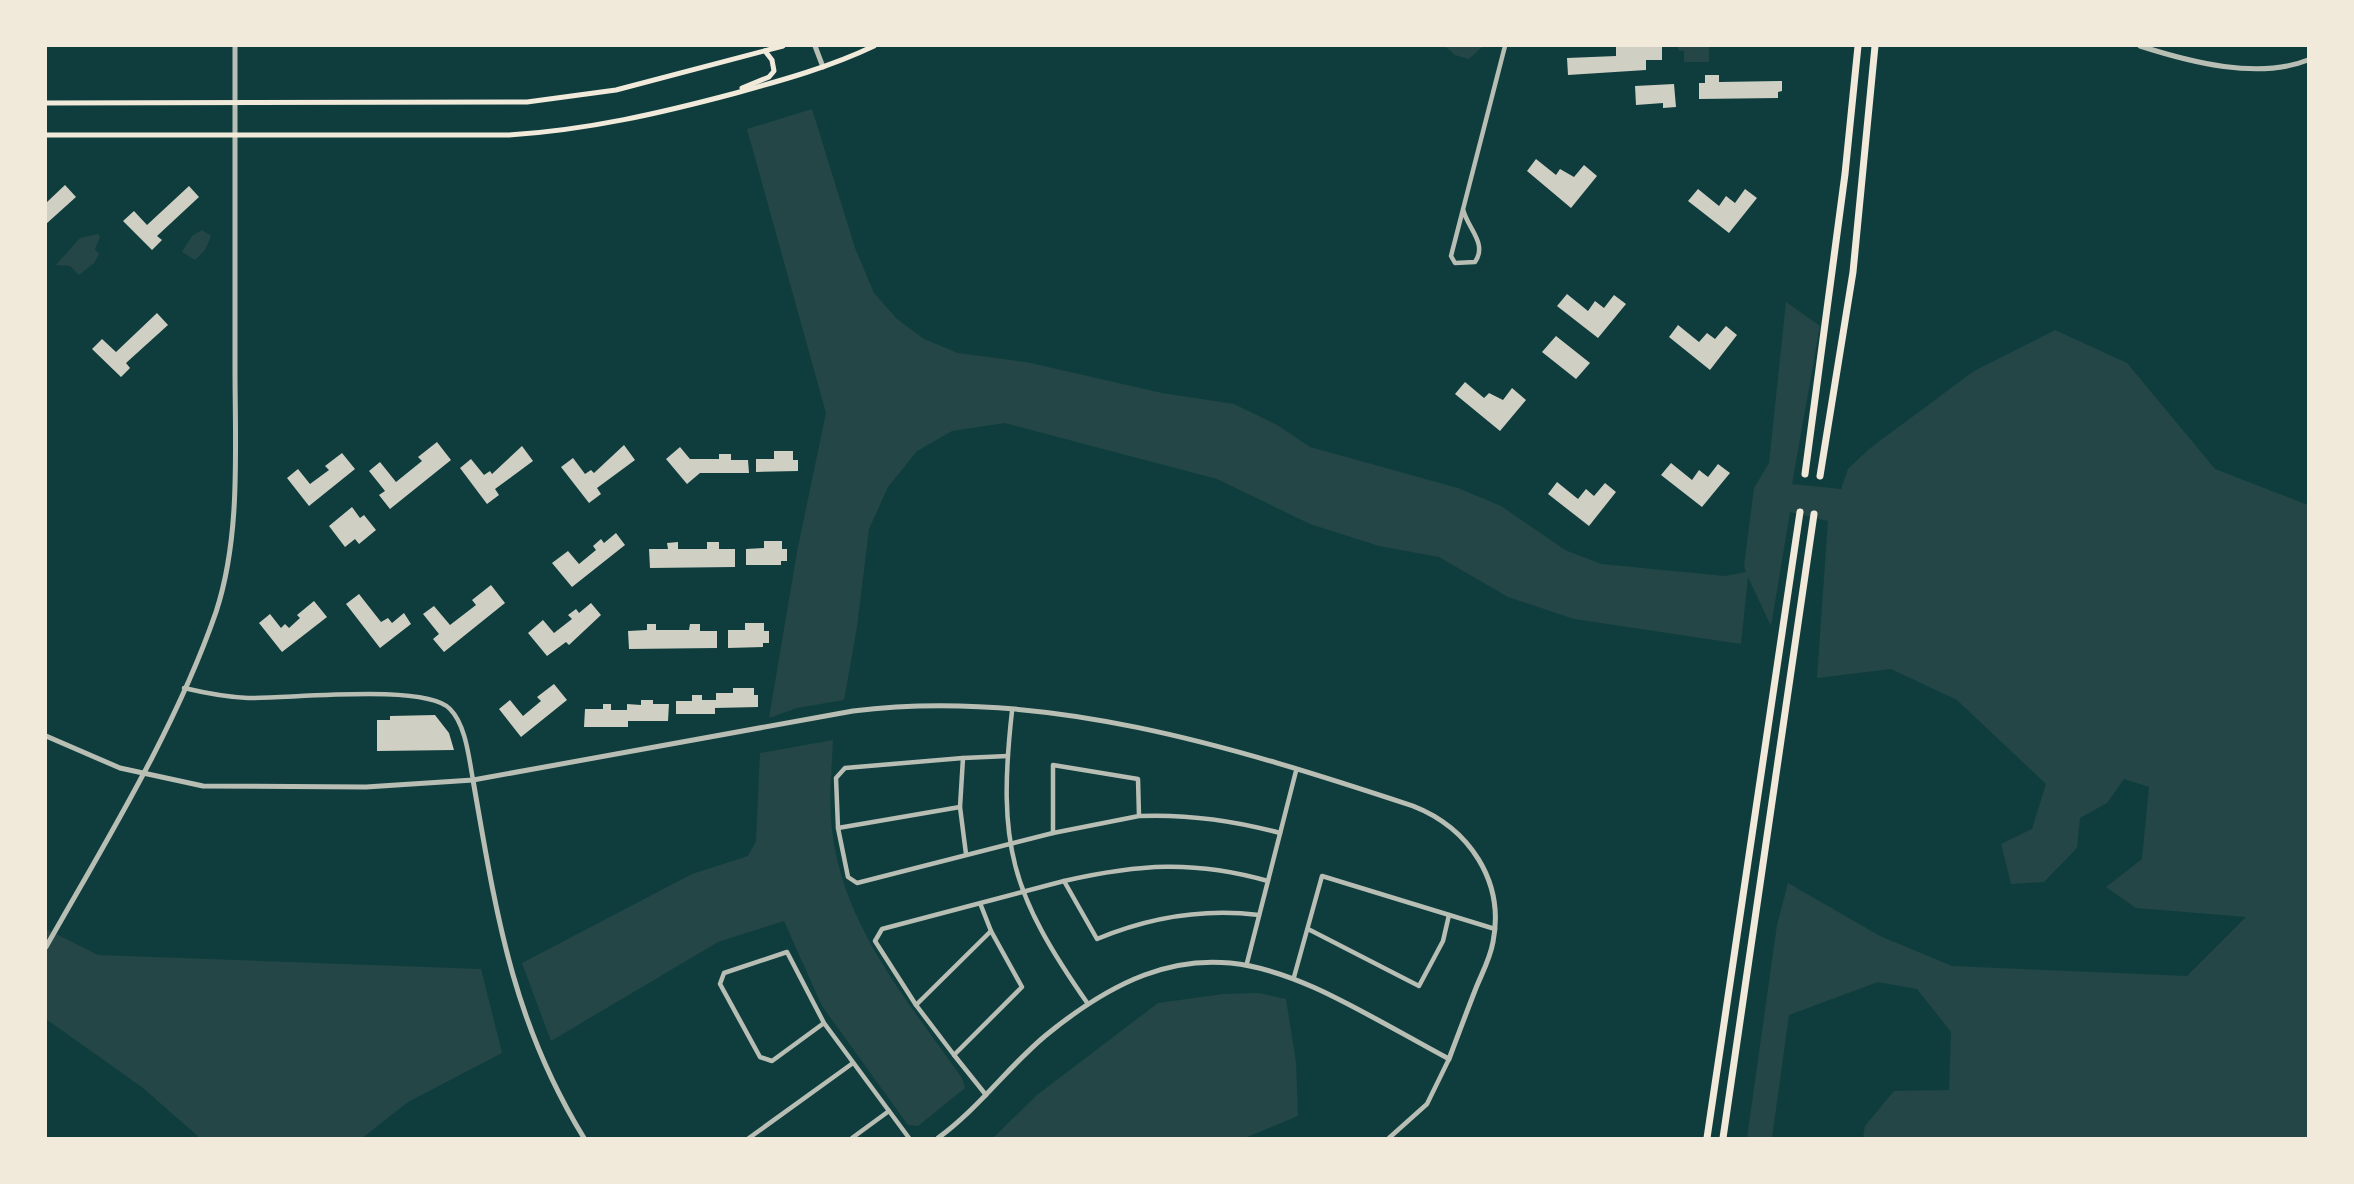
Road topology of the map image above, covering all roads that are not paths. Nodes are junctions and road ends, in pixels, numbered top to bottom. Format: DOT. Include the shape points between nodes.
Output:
graph roads {
  1 [pos="235,46"];
  2 [pos="783,46"];
  3 [pos="815,46"];
  4 [pos="874,46"];
  5 [pos="1505,46"];
  6 [pos="1858,46"];
  7 [pos="1875,46"];
  8 [pos="2140,46"];
  9 [pos="765,51"];
  10 [pos="2308,60"];
  11 [pos="823,67"];
  12 [pos="730,94"];
  13 [pos="46,103"];
  14 [pos="235,103"];
  15 [pos="46,135"];
  16 [pos="235,135"];
  17 [pos="1462,209"];
  18 [pos="1805,474"];
  19 [pos="1820,476"];
  20 [pos="1800,512"];
  21 [pos="1814,514"];
  22 [pos="183,688"];
  23 [pos="1012,711"];
  24 [pos="46,736"];
  25 [pos="1008,755"];
  26 [pos="963,758"];
  27 [pos="1296,771"];
  28 [pos="142,774"];
  29 [pos="473,780"];
  30 [pos="960,807"];
  31 [pos="1139,816"];
  32 [pos="838,828"];
  33 [pos="1053,832"];
  34 [pos="1280,834"];
  35 [pos="1010,843"];
  36 [pos="966,854"];
  37 [pos="1064,881"];
  38 [pos="1268,881"];
  39 [pos="1022,892"];
  40 [pos="980,903"];
  41 [pos="1259,915"];
  42 [pos="1449,915"];
  43 [pos="1308,929"];
  44 [pos="1495,929"];
  45 [pos="991,931"];
  46 [pos="46,947"];
  47 [pos="1247,963"];
  48 [pos="1294,977"];
  49 [pos="1088,1004"];
  50 [pos="916,1005"];
  51 [pos="824,1023"];
  52 [pos="954,1055"];
  53 [pos="1449,1059"];
  54 [pos="853,1063"];
  55 [pos="986,1096"];
  56 [pos="889,1111"];
  57 [pos="752,1138"];
  58 [pos="584,1139"];
  59 [pos="852,1139"];
  60 [pos="909,1139"];
  61 [pos="937,1139"];
  62 [pos="1389,1139"];
  63 [pos="1707,1139"];
  64 [pos="1723,1139"];
  1 -- 14 [label="street"];
  2 -- 9 [label="main road"];
  3 -- 11 [label="street"];
  4 -- 11 [label="main road"];
  5 -- 17 [label="street"];
  6 -- 18 [label="highway"];
  7 -- 19 [label="highway" via="1853,271"];
  8 -- 10 [label="street" via="2255,68"];
  9 -- 12 [label="main road" via="773,66 769,77"];
  9 -- 14 [label="main road" via="626,88 548,100"];
  11 -- 12 [label="main road"];
  12 -- 16 [label="main road" via="625,121 543,133"];
  13 -- 14 [label="main road"];
  14 -- 16 [label="street"];
  15 -- 16 [label="main road"];
  16 -- 22 [label="street" via="230,543 216,612"];
  17 -- 17 [label="street" via="1451,256 1461,265 1478,260 1480,249"];
  20 -- 63 [label="highway"];
  21 -- 64 [label="highway"];
  22 -- 28 [label="street"];
  22 -- 29 [label="street" via="246,698 399,695 436,700 450,709 459,723"];
  23 -- 25 [label="street"];
  23 -- 27 [label="street" via="1153,730"];
  23 -- 29 [label="street" via="962,705 852,711"];
  24 -- 28 [label="street"];
  25 -- 26 [label="street"];
  25 -- 35 [label="street"];
  26 -- 30 [label="street"];
  26 -- 32 [label="street" via="845,768 836,778"];
  27 -- 34 [label="street"];
  27 -- 44 [label="street" via="1413,806 1446,824 1465,840 1487,874"];
  28 -- 29 [label="street" via="202,786 244,788"];
  28 -- 46 [label="street"];
  29 -- 58 [label="street" via="509,969 544,1063"];
  30 -- 32 [label="street"];
  30 -- 36 [label="street"];
  31 -- 33 [label="street"];
  31 -- 33 [label="street" via="1138,779 1053,765"];
  31 -- 34 [label="street" via="1231,820"];
  32 -- 36 [label="street" via="848,877 858,883"];
  33 -- 35 [label="street"];
  34 -- 38 [label="street"];
  35 -- 36 [label="street"];
  35 -- 39 [label="street"];
  37 -- 38 [label="street" via="1118,868 1173,865 1225,870"];
  37 -- 39 [label="street"];
  37 -- 41 [label="street" via="1097,939 1170,916"];
  38 -- 41 [label="street"];
  39 -- 40 [label="street"];
  39 -- 49 [label="street" via="1045,941"];
  40 -- 45 [label="street"];
  40 -- 50 [label="street" via="882,929 875,941"];
  41 -- 47 [label="street"];
  42 -- 43 [label="street" via="1322,876"];
  42 -- 43 [label="street" via="1443,941 1419,986"];
  42 -- 44 [label="street"];
  43 -- 48 [label="street"];
  44 -- 53 [label="street" via="1487,965"];
  45 -- 50 [label="street"];
  45 -- 52 [label="street" via="1022,987"];
  47 -- 48 [label="street"];
  47 -- 49 [label="street" via="1198,963 1155,971 1130,979"];
  48 -- 53 [label="street"];
  49 -- 55 [label="street" via="1033,1047"];
  50 -- 52 [label="street"];
  51 -- 51 [label="street" via="772,1061 760,1057 720,984 724,973 787,952"];
  51 -- 54 [label="street"];
  52 -- 55 [label="street"];
  53 -- 62 [label="street" via="1427,1104"];
  54 -- 56 [label="street"];
  54 -- 57 [label="street"];
  55 -- 61 [label="street"];
  56 -- 59 [label="street"];
  56 -- 60 [label="street"];
}
